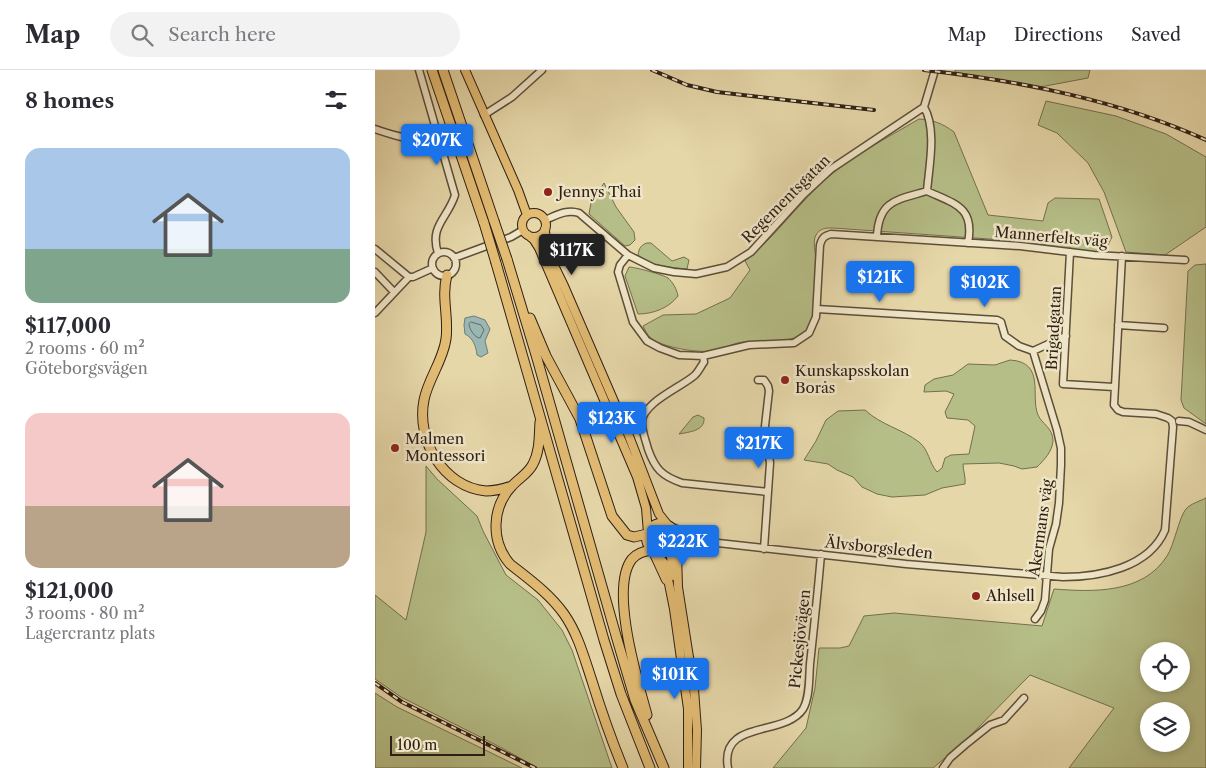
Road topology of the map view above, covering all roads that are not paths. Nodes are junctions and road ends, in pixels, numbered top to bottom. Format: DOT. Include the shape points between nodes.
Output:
graph roads {
  1 [pos="419,70"];
  2 [pos="433,70"];
  3 [pos="443,70"];
  4 [pos="465,70"];
  5 [pos="542,70"];
  6 [pos="935,70"];
  7 [pos="924,107"];
  8 [pos="484,115"];
  9 [pos="375,129"];
  10 [pos="440,139"];
  11 [pos="927,191"];
  12 [pos="527,215"];
  13 [pos="545,225"];
  14 [pos="526,232"];
  15 [pos="877,236"];
  16 [pos="968,243"];
  17 [pos="375,249"];
  18 [pos="1070,252"];
  19 [pos="438,253"];
  20 [pos="628,255"];
  21 [pos="1122,256"];
  22 [pos="454,258"];
  23 [pos="1185,260"];
  24 [pos="508,263"];
  25 [pos="433,268"];
  26 [pos="375,272"];
  27 [pos="447,275"];
  28 [pos="409,277"];
  29 [pos="394,292"];
  30 [pos="817,308"];
  31 [pos="375,313"];
  32 [pos="1118,325"];
  33 [pos="1164,328"];
  34 [pos="1066,336"];
  35 [pos="1033,351"];
  36 [pos="703,356"];
  37 [pos="758,380"];
  38 [pos="1114,387"];
  39 [pos="540,412"];
  40 [pos="1179,421"];
  41 [pos="1206,430"];
  42 [pos="512,486"];
  43 [pos="769,492"];
  44 [pos="669,526"];
  45 [pos="647,533"];
  46 [pos="709,542"];
  47 [pos="673,546"];
  48 [pos="763,549"];
  49 [pos="653,550"];
  50 [pos="821,554"];
  51 [pos="1047,576"];
  52 [pos="674,588"];
  53 [pos="1035,619"];
  54 [pos="1024,698"];
  55 [pos="656,750"];
  56 [pos="623,768"];
  57 [pos="650,768"];
  58 [pos="664,768"];
  59 [pos="688,768"];
  60 [pos="696,768"];
  61 [pos="728,768"];
  62 [pos="943,768"];
  1 -- 10 [label="street"];
  2 -- 39 [label="highway, bridge"];
  3 -- 24 [label="highway, bridge"];
  4 -- 8 [label="main road"];
  5 -- 8 [label="street"];
  6 -- 7 [label="street"];
  7 -- 11 [label="street" via="931,127"];
  7 -- 20 [label="street, Regementsgatan" via="831,169 751,252 727,267 696,274 673,272 654,268"];
  8 -- 12 [label="main road"];
  9 -- 10 [label="street" via="404,137"];
  10 -- 19 [label="street" via="455,195 436,233"];
  11 -- 15 [label="street" via="893,201 886,207"];
  11 -- 16 [label="street" via="955,204 967,215 971,228"];
  12 -- 13 [label="main road" via="539,213"];
  12 -- 14 [label="main road" via="522,222"];
  13 -- 14 [label="main road" via="539,236"];
  13 -- 20 [label="street, Regementsgatan" via="565,212 579,213"];
  13 -- 44 [label="main road" via="549,255 629,436 659,514"];
  14 -- 22 [label="street"];
  14 -- 45 [label="main road" via="539,248 625,446 644,498"];
  15 -- 16 [label="street, Mannerfelts väg"];
  15 -- 30 [label="street, Mannerfelts väg" via="831,234 822,239"];
  16 -- 18 [label="street, Mannerfelts väg"];
  17 -- 28 [label="street"];
  18 -- 21 [label="street, Mannerfelts väg"];
  18 -- 34 [label="street, Brigadgatan"];
  19 -- 22 [label="street" via="447,252"];
  19 -- 25 [label="street" via="433,260"];
  20 -- 36 [label="street" via="618,269 619,276 633,322 647,341 679,355"];
  21 -- 23 [label="street"];
  21 -- 32 [label="street, Mannerfelts väg"];
  22 -- 27 [label="street" via="455,268"];
  24 -- 45 [label="highway" via="545,356 580,419 612,516 627,535 634,537"];
  24 -- 55 [label="highway" via="635,700"];
  25 -- 27 [label="street" via="439,274"];
  25 -- 28 [label="street"];
  26 -- 29 [label="street"];
  27 -- 42 [label="highway" via="444,288 445,348 423,402 422,422 426,441 440,466 463,484 486,491"];
  28 -- 29 [label="street"];
  29 -- 31 [label="street"];
  30 -- 35 [label="street" via="999,320 1005,336"];
  30 -- 36 [label="street" via="812,329 799,342 749,345"];
  32 -- 33 [label="street"];
  32 -- 38 [label="street, Mannerfelts väg"];
  34 -- 35 [label="street"];
  34 -- 38 [label="street, Brigadgatan" via="1063,384"];
  35 -- 51 [label="street, Åkermans väg" via="1061,448 1059,503"];
  36 -- 43 [label="street" via="704,362 696,374 652,404 644,414 641,422 652,461 669,479 682,483"];
  37 -- 43 [label="street" via="763,379 768,386 765,426 770,463"];
  38 -- 51 [label="street, Mannerfelts väg" via="1113,402 1119,411 1156,414 1172,421 1165,530 1151,551 1116,570 1083,577"];
  39 -- 42 [label="highway" via="535,462"];
  39 -- 57 [label="highway" via="621,694"];
  40 -- 41 [label="street"];
  42 -- 56 [label="highway" via="496,518 500,549 510,564 552,599 573,630"];
  43 -- 48 [label="street"];
  44 -- 45 [label="main road" via="656,524"];
  44 -- 46 [label="street, Älvsborgsleden"];
  44 -- 47 [label="main road" via="676,538"];
  45 -- 49 [label="main road" via="648,544"];
  46 -- 47 [label="street, Älvsborgsleden"];
  46 -- 48 [label="street, Älvsborgsleden"];
  47 -- 49 [label="main road" via="662,553"];
  47 -- 52 [label="main road"];
  48 -- 50 [label="street, Älvsborgsleden"];
  49 -- 52 [label="main road"];
  49 -- 55 [label="highway" via="641,552 630,562 625,576 624,599 629,644"];
  50 -- 51 [label="street, Älvsborgsleden"];
  50 -- 61 [label="street, Pickesjövägen" via="804,707 799,715 789,720 746,734 733,742 727,755"];
  51 -- 53 [label="street, Åkermans väg" via="1045,600"];
  52 -- 59 [label="main road" via="687,709"];
  52 -- 60 [label="main road" via="694,689"];
  54 -- 62 [label="street" via="1004,720 990,725 950,758"];
  55 -- 58 [label="highway"];
}
